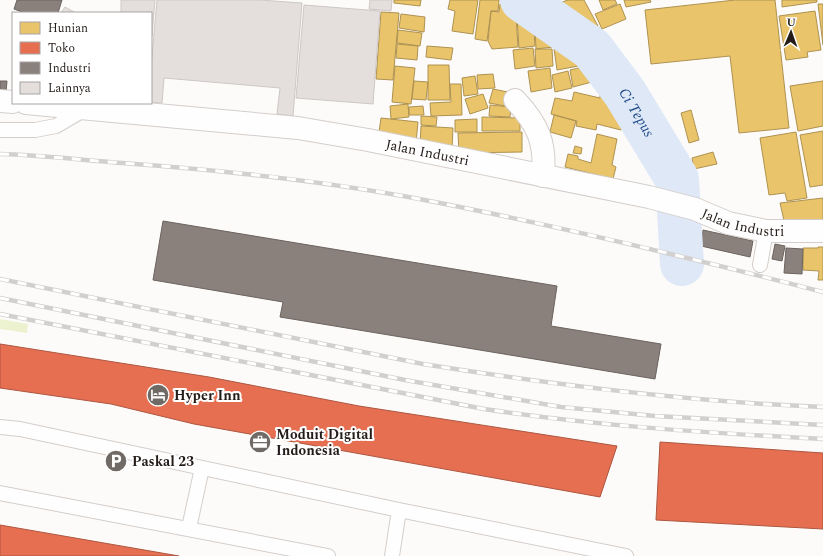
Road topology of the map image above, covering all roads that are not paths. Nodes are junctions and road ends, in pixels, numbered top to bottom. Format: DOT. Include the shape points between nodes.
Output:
graph roads {
  1 [pos="515,100"];
  2 [pos="0,101"];
  3 [pos="12,102"];
  4 [pos="38,104"];
  5 [pos="87,108"];
  6 [pos="0,130"];
  7 [pos="544,176"];
  8 [pos="766,231"];
  9 [pos="823,231"];
  10 [pos="760,265"];
  11 [pos="0,427"];
  12 [pos="202,468"];
  13 [pos="0,493"];
  14 [pos="399,510"];
  15 [pos="189,528"];
  16 [pos="328,556"];
  17 [pos="392,556"];
  18 [pos="626,556"];
  1 -- 7 [label="street" via="528,114 542,142 545,156"];
  2 -- 3 [label="street"];
  4 -- 5 [label="street, Jalan Industri"];
  5 -- 6 [label="lane" via="56,126 35,130"];
  5 -- 7 [label="street, Jalan Industri" via="298,128"];
  7 -- 8 [label="street, Jalan Industri" via="649,197 695,209 728,223"];
  8 -- 9 [label="street, Jalan Industri"];
  8 -- 10 [label="lane"];
  11 -- 12 [label="lane" via="20,429"];
  12 -- 14 [label="lane"];
  12 -- 15 [label="lane"];
  13 -- 15 [label="lane"];
  14 -- 17 [label="lane"];
  14 -- 18 [label="lane"];
  15 -- 16 [label="lane"];
}
